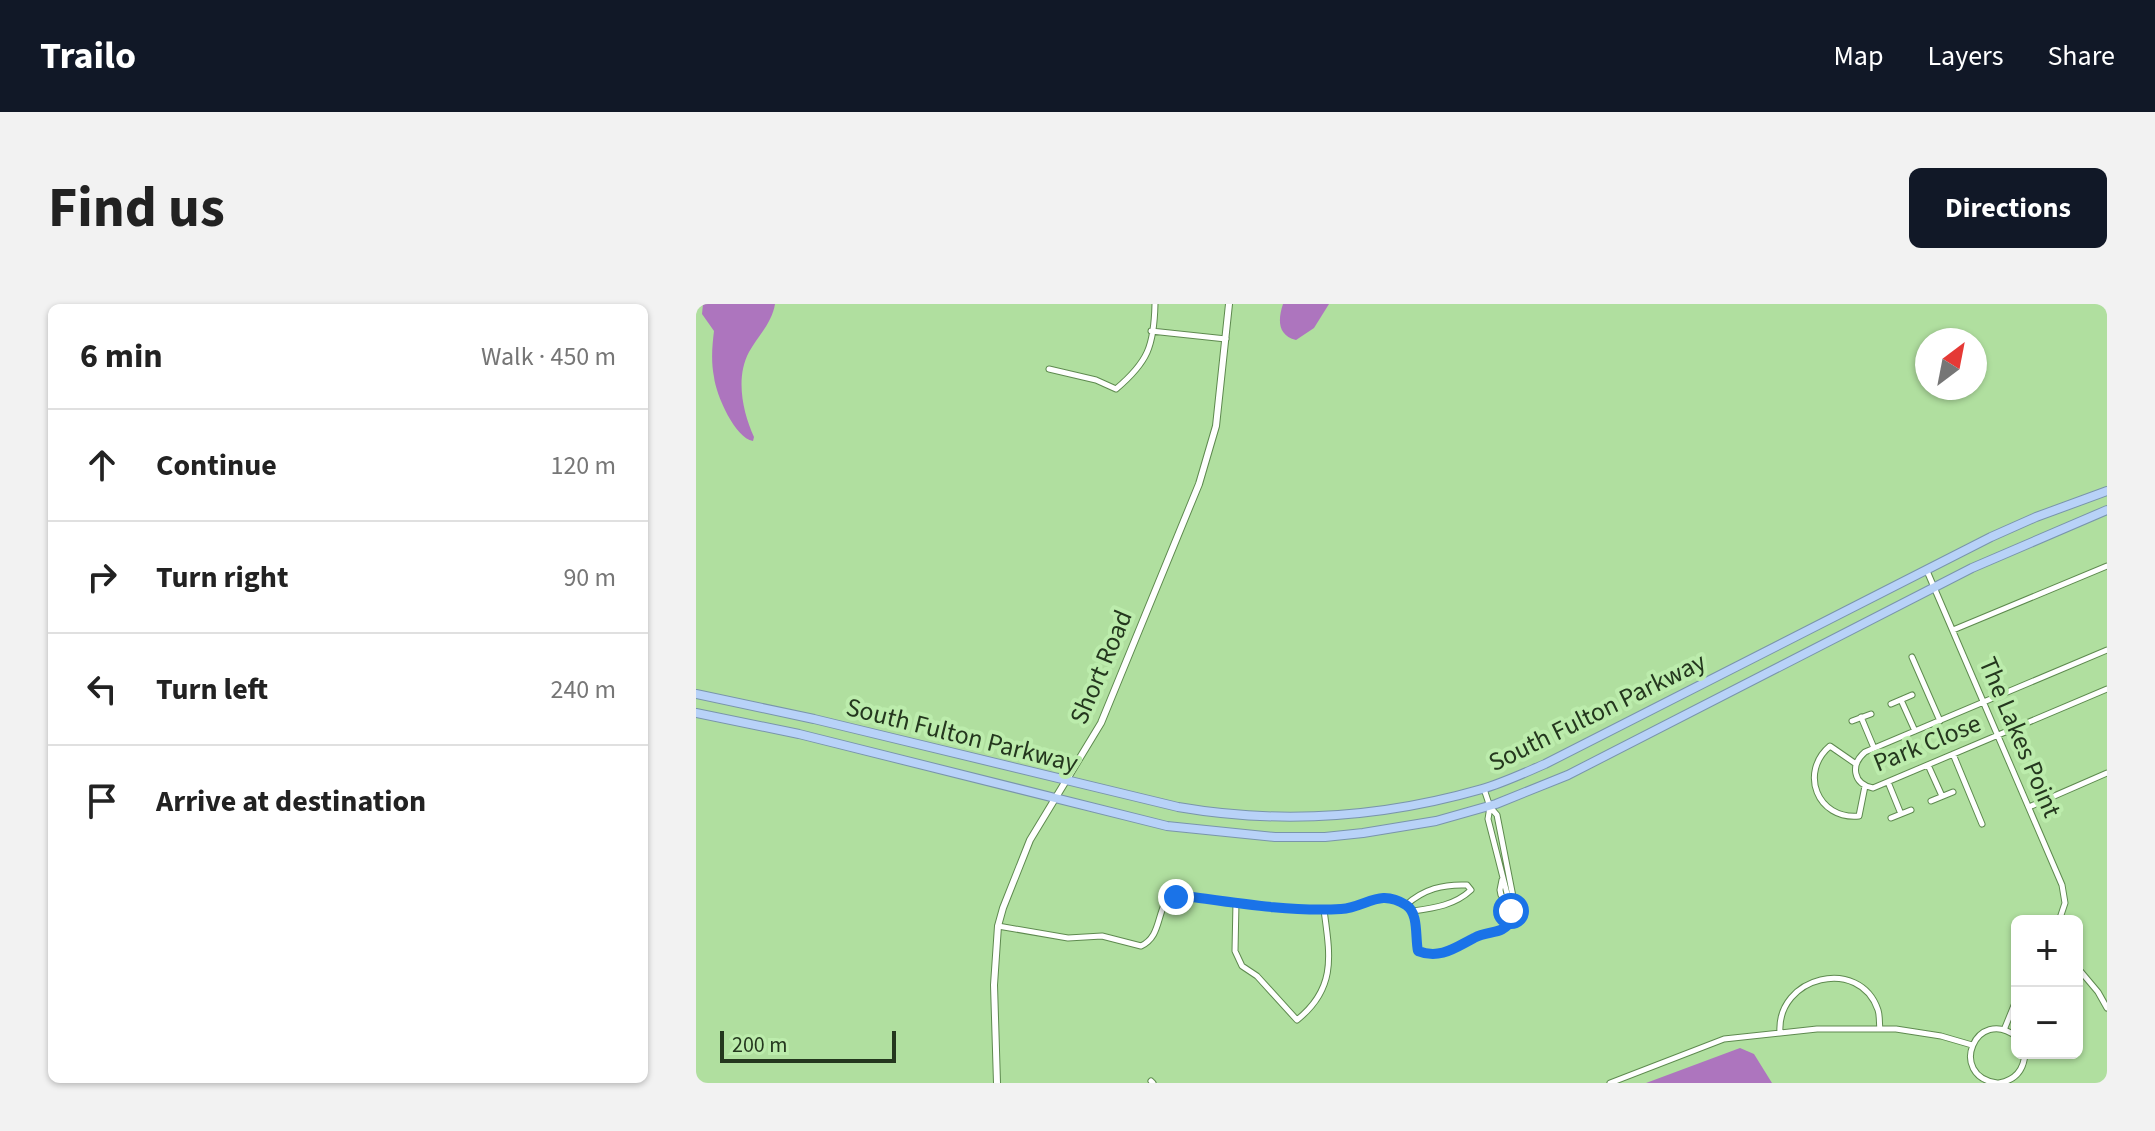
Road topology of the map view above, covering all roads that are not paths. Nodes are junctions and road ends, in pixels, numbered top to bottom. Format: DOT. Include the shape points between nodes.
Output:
graph roads {
  1 [pos="1155,304"];
  2 [pos="1229,304"];
  3 [pos="1151,331"];
  4 [pos="1226,339"];
  5 [pos="1049,369"];
  6 [pos="2107,491"];
  7 [pos="2107,510"];
  8 [pos="2107,566"];
  9 [pos="1927,571"];
  10 [pos="1935,589"];
  11 [pos="1952,630"];
  12 [pos="2107,650"];
  13 [pos="1912,657"];
  14 [pos="2107,689"];
  15 [pos="696,694"];
  16 [pos="1912,695"];
  17 [pos="1901,700"];
  18 [pos="1984,703"];
  19 [pos="1891,704"];
  20 [pos="696,713"];
  21 [pos="1871,714"];
  22 [pos="1861,717"];
  23 [pos="1852,721"];
  24 [pos="1940,721"];
  25 [pos="1915,731"];
  26 [pos="1998,735"];
  27 [pos="1874,748"];
  28 [pos="1953,754"];
  29 [pos="1856,764"];
  30 [pos="1928,765"];
  31 [pos="2107,773"];
  32 [pos="1067,782"];
  33 [pos="1888,782"];
  34 [pos="1865,786"];
  35 [pos="1484,789"];
  36 [pos="1953,792"];
  37 [pos="1942,796"];
  38 [pos="1057,797"];
  39 [pos="1931,801"];
  40 [pos="1490,806"];
  41 [pos="2029,807"];
  42 [pos="1911,810"];
  43 [pos="1901,814"];
  44 [pos="1891,818"];
  45 [pos="1982,824"];
  46 [pos="1506,857"];
  47 [pos="1498,858"];
  48 [pos="1511,897"];
  49 [pos="1236,902"];
  50 [pos="1406,905"];
  51 [pos="1324,910"];
  52 [pos="1413,911"];
  53 [pos="2061,915"];
  54 [pos="998,926"];
  55 [pos="2083,974"];
  56 [pos="2107,1008"];
  57 [pos="2011,1013"];
  58 [pos="1880,1029"];
  59 [pos="2004,1030"];
  60 [pos="1780,1033"];
  61 [pos="2011,1034"];
  62 [pos="1972,1045"];
  63 [pos="2024,1059"];
  64 [pos="2008,1082"];
  65 [pos="997,1083"];
  66 [pos="1610,1083"];
  67 [pos="1998,1083"];
  1 -- 3 [label="street"];
  2 -- 4 [label="street, Short Road"];
  3 -- 4 [label="street"];
  3 -- 5 [label="street" via="1147,356 1116,389"];
  4 -- 32 [label="street, Short Road" via="1216,426 1199,484 1101,723"];
  6 -- 9 [label="highway, South Fulton Parkway" via="2025,522"];
  7 -- 10 [label="highway, South Fulton Parkway"];
  8 -- 11 [label="street"];
  9 -- 10 [label="street, The Lakes Point"];
  9 -- 35 [label="highway, South Fulton Parkway" via="1628,724"];
  10 -- 11 [label="street, The Lakes Point"];
  10 -- 40 [label="highway, South Fulton Parkway" via="1568,775"];
  11 -- 18 [label="street, The Lakes Point"];
  12 -- 18 [label="street, Park Close"];
  13 -- 24 [label="street"];
  14 -- 26 [label="street, Park Close"];
  15 -- 32 [label="highway, South Fulton Parkway"];
  16 -- 17 [label="street"];
  17 -- 19 [label="street"];
  17 -- 25 [label="street"];
  18 -- 24 [label="street, Park Close"];
  18 -- 26 [label="street, The Lakes Point"];
  20 -- 38 [label="highway, South Fulton Parkway"];
  21 -- 22 [label="street"];
  22 -- 23 [label="street"];
  22 -- 27 [label="street"];
  24 -- 25 [label="street, Park Close"];
  25 -- 27 [label="street, Park Close"];
  26 -- 28 [label="street, Park Close"];
  26 -- 41 [label="street, The Lakes Point"];
  27 -- 29 [label="street, Park Close"];
  28 -- 30 [label="street, Park Close"];
  28 -- 45 [label="street"];
  29 -- 34 [label="street, Park Close" via="1857,778"];
  29 -- 34 [label="street" via="1830,746 1816,764 1816,791 1823,805 1848,817 1859,816"];
  30 -- 33 [label="street, Park Close"];
  30 -- 37 [label="street"];
  31 -- 41 [label="street"];
  32 -- 35 [label="highway, South Fulton Parkway" via="1206,812 1287,819 1370,814"];
  32 -- 38 [label="street, Short Road"];
  33 -- 34 [label="street, Park Close"];
  33 -- 43 [label="street"];
  35 -- 40 [label="street"];
  36 -- 37 [label="street"];
  37 -- 39 [label="street"];
  38 -- 40 [label="highway, South Fulton Parkway" via="1167,826 1275,837 1363,833"];
  38 -- 54 [label="street, Short Road" via="1022,856"];
  40 -- 46 [label="street"];
  40 -- 47 [label="street"];
  41 -- 53 [label="street, The Lakes Point" via="2062,885"];
  42 -- 43 [label="street"];
  43 -- 44 [label="street"];
  46 -- 47 [label="street"];
  46 -- 48 [label="street"];
  47 -- 48 [label="street" via="1501,895"];
  48 -- 52 [label="street" via="1514,918 1498,933 1427,954 1418,951"];
  49 -- 51 [label="street"];
  49 -- 51 [label="street" via="1235,951 1242,966 1297,1020 1319,999 1326,981"];
  49 -- 54 [label="street" via="1176,897 1164,905 1151,941 1141,946 1102,936 1055,937"];
  50 -- 51 [label="street" via="1374,897"];
  50 -- 52 [label="street"];
  50 -- 52 [label="street" via="1429,889 1450,884 1471,890 1462,899"];
  54 -- 65 [label="street, Short Road"];
  55 -- 56 [label="street"];
  57 -- 59 [label="street"];
  58 -- 60 [label="street"];
  58 -- 60 [label="street" via="1878,1010 1866,993 1851,982 1831,978 1812,981 1793,994 1779,1017"];
  58 -- 62 [label="street"];
  59 -- 61 [label="street"];
  59 -- 62 [label="street" via="1984,1032"];
  60 -- 66 [label="street" via="1724,1039"];
  62 -- 67 [label="street" via="1975,1071"];
  63 -- 64 [label="street" via="2021,1070"];
  64 -- 67 [label="street"];
}
